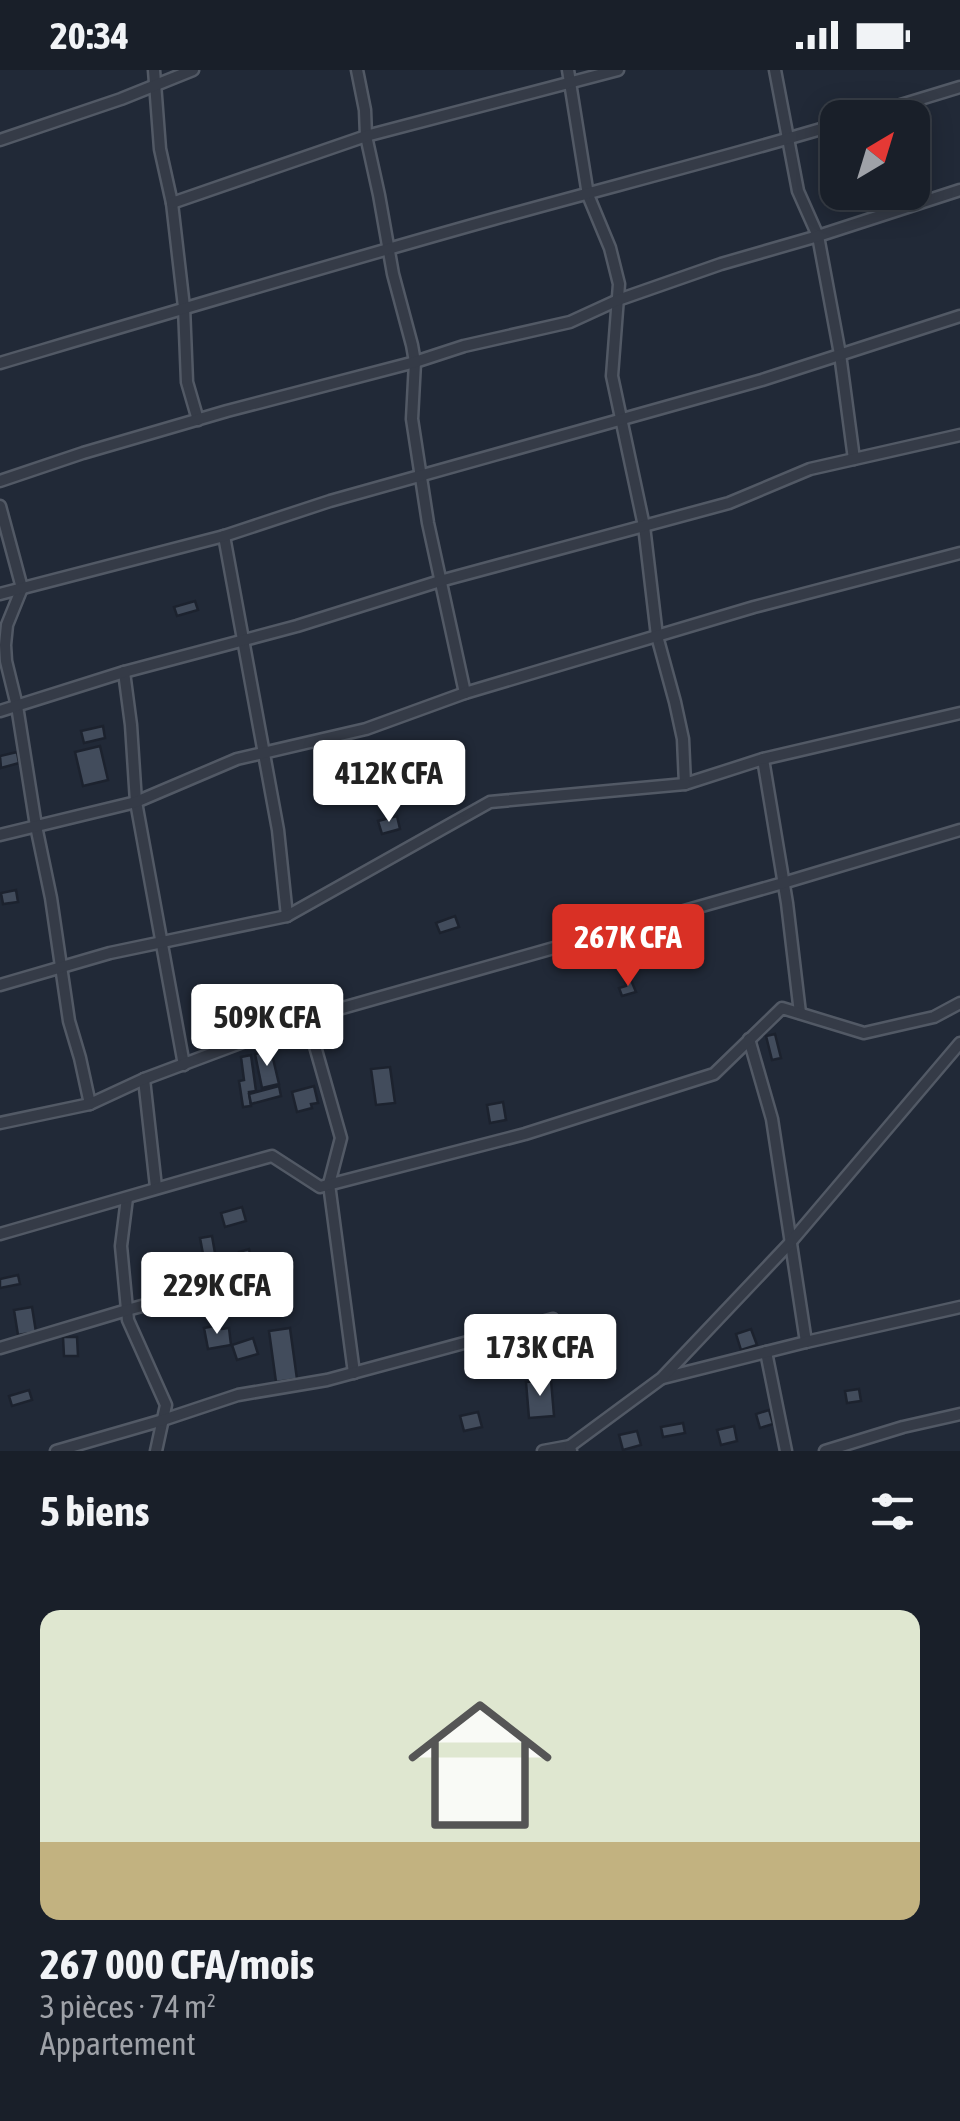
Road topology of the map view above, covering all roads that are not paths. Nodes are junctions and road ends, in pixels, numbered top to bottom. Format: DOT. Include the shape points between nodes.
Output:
graph roads {
  1 [pos="154,70"];
  2 [pos="193,70"];
  3 [pos="358,70"];
  4 [pos="568,70"];
  5 [pos="618,70"];
  6 [pos="775,70"];
  7 [pos="571,84"];
  8 [pos="155,86"];
  9 [pos="960,87"];
  10 [pos="917,100"];
  11 [pos="820,129"];
  12 [pos="366,136"];
  13 [pos="790,137"];
  14 [pos="0,140"];
  15 [pos="960,190"];
  16 [pos="588,195"];
  17 [pos="172,203"];
  18 [pos="818,236"];
  19 [pos="388,249"];
  20 [pos="618,300"];
  21 [pos="184,307"];
  22 [pos="960,316"];
  23 [pos="840,354"];
  24 [pos="415,362"];
  25 [pos="0,363"];
  26 [pos="622,419"];
  27 [pos="198,420"];
  28 [pos="960,435"];
  29 [pos="854,459"];
  30 [pos="420,476"];
  31 [pos="0,481"];
  32 [pos="0,506"];
  33 [pos="644,526"];
  34 [pos="224,536"];
  35 [pos="960,552"];
  36 [pos="440,581"];
  37 [pos="22,588"];
  38 [pos="0,594"];
  39 [pos="657,636"];
  40 [pos="243,640"];
  41 [pos="124,672"];
  42 [pos="465,693"];
  43 [pos="17,706"];
  44 [pos="0,710"];
  45 [pos="960,713"];
  46 [pos="264,753"];
  47 [pos="763,759"];
  48 [pos="686,784"];
  49 [pos="136,802"];
  50 [pos="36,826"];
  51 [pos="960,830"];
  52 [pos="0,835"];
  53 [pos="783,883"];
  54 [pos="287,916"];
  55 [pos="162,941"];
  56 [pos="61,966"];
  57 [pos="0,986"];
  58 [pos="960,1004"];
  59 [pos="800,1013"];
  60 [pos="307,1018"];
  61 [pos="749,1039"];
  62 [pos="960,1043"];
  63 [pos="184,1064"];
  64 [pos="144,1080"];
  65 [pos="90,1104"];
  66 [pos="0,1123"];
  67 [pos="328,1184"];
  68 [pos="156,1187"];
  69 [pos="127,1198"];
  70 [pos="0,1234"];
  71 [pos="789,1244"];
  72 [pos="286,1268"];
  73 [pos="960,1307"];
  74 [pos="127,1310"];
  75 [pos="553,1319"];
  76 [pos="806,1342"];
  77 [pos="0,1348"];
  78 [pos="766,1352"];
  79 [pos="354,1373"];
  80 [pos="662,1378"];
  81 [pos="960,1414"];
  82 [pos="163,1420"];
  83 [pos="570,1449"];
  84 [pos="56,1451"];
  85 [pos="156,1451"];
  86 [pos="543,1451"];
  87 [pos="786,1451"];
  88 [pos="825,1451"];
  1 -- 8 [label="street"];
  2 -- 8 [label="street"];
  3 -- 12 [label="street"];
  4 -- 7 [label="street"];
  5 -- 7 [label="street"];
  6 -- 13 [label="street"];
  7 -- 12 [label="street"];
  7 -- 16 [label="street"];
  8 -- 14 [label="street"];
  8 -- 17 [label="street"];
  9 -- 10 [label="street"];
  11 -- 13 [label="street"];
  12 -- 17 [label="street"];
  12 -- 19 [label="street"];
  13 -- 16 [label="street"];
  13 -- 18 [label="street" via="798,191"];
  15 -- 18 [label="street"];
  16 -- 19 [label="street"];
  16 -- 20 [label="street" via="616,267"];
  17 -- 21 [label="street"];
  18 -- 20 [label="street"];
  18 -- 23 [label="street"];
  19 -- 21 [label="street"];
  19 -- 24 [label="street"];
  20 -- 24 [label="street" via="570,322"];
  20 -- 26 [label="street" via="612,376"];
  21 -- 25 [label="street"];
  21 -- 27 [label="street" via="187,382"];
  22 -- 23 [label="street"];
  23 -- 26 [label="street"];
  23 -- 29 [label="street"];
  24 -- 27 [label="street"];
  24 -- 30 [label="street" via="412,419"];
  26 -- 30 [label="street"];
  26 -- 33 [label="street"];
  27 -- 31 [label="street"];
  28 -- 29 [label="street"];
  29 -- 33 [label="street"];
  30 -- 34 [label="street"];
  30 -- 36 [label="street"];
  32 -- 37 [label="street"];
  33 -- 36 [label="street"];
  33 -- 39 [label="street"];
  34 -- 37 [label="street"];
  34 -- 40 [label="street"];
  35 -- 39 [label="street"];
  36 -- 40 [label="street"];
  36 -- 42 [label="street"];
  37 -- 38 [label="street"];
  37 -- 43 [label="street" via="4,644"];
  39 -- 42 [label="street"];
  39 -- 48 [label="street" via="683,738"];
  40 -- 41 [label="street"];
  40 -- 46 [label="street"];
  41 -- 43 [label="street"];
  41 -- 49 [label="street"];
  42 -- 46 [label="street" via="366,729"];
  43 -- 44 [label="street"];
  43 -- 50 [label="street"];
  45 -- 47 [label="street"];
  46 -- 49 [label="street"];
  46 -- 54 [label="street"];
  47 -- 48 [label="street"];
  47 -- 53 [label="street"];
  48 -- 54 [label="street" via="490,802"];
  49 -- 50 [label="street"];
  49 -- 55 [label="street"];
  50 -- 52 [label="street"];
  50 -- 56 [label="street"];
  51 -- 53 [label="street"];
  53 -- 59 [label="street"];
  53 -- 60 [label="street"];
  54 -- 55 [label="street"];
  55 -- 56 [label="street"];
  55 -- 63 [label="street"];
  56 -- 57 [label="street"];
  56 -- 65 [label="street"];
  58 -- 59 [label="street" via="934,1017 864,1032"];
  59 -- 61 [label="street" via="782,1008"];
  60 -- 63 [label="street"];
  60 -- 67 [label="street" via="341,1138"];
  61 -- 67 [label="street" via="714,1074 524,1134"];
  61 -- 71 [label="street" via="772,1119"];
  62 -- 71 [label="street"];
  63 -- 64 [label="street"];
  64 -- 65 [label="street"];
  64 -- 68 [label="street"];
  65 -- 66 [label="street"];
  67 -- 68 [label="street" via="320,1187 272,1156"];
  67 -- 79 [label="street"];
  68 -- 69 [label="street"];
  69 -- 70 [label="street"];
  69 -- 74 [label="street" via="120,1246"];
  71 -- 76 [label="street"];
  71 -- 80 [label="street"];
  72 -- 74 [label="street"];
  73 -- 76 [label="street"];
  74 -- 77 [label="street"];
  74 -- 82 [label="street" via="166,1405"];
  75 -- 79 [label="street"];
  76 -- 78 [label="street"];
  78 -- 80 [label="street"];
  78 -- 87 [label="street"];
  79 -- 82 [label="street" via="238,1394"];
  80 -- 83 [label="street"];
  81 -- 88 [label="street"];
  82 -- 84 [label="street"];
  82 -- 85 [label="street"];
  83 -- 86 [label="street"];
}
